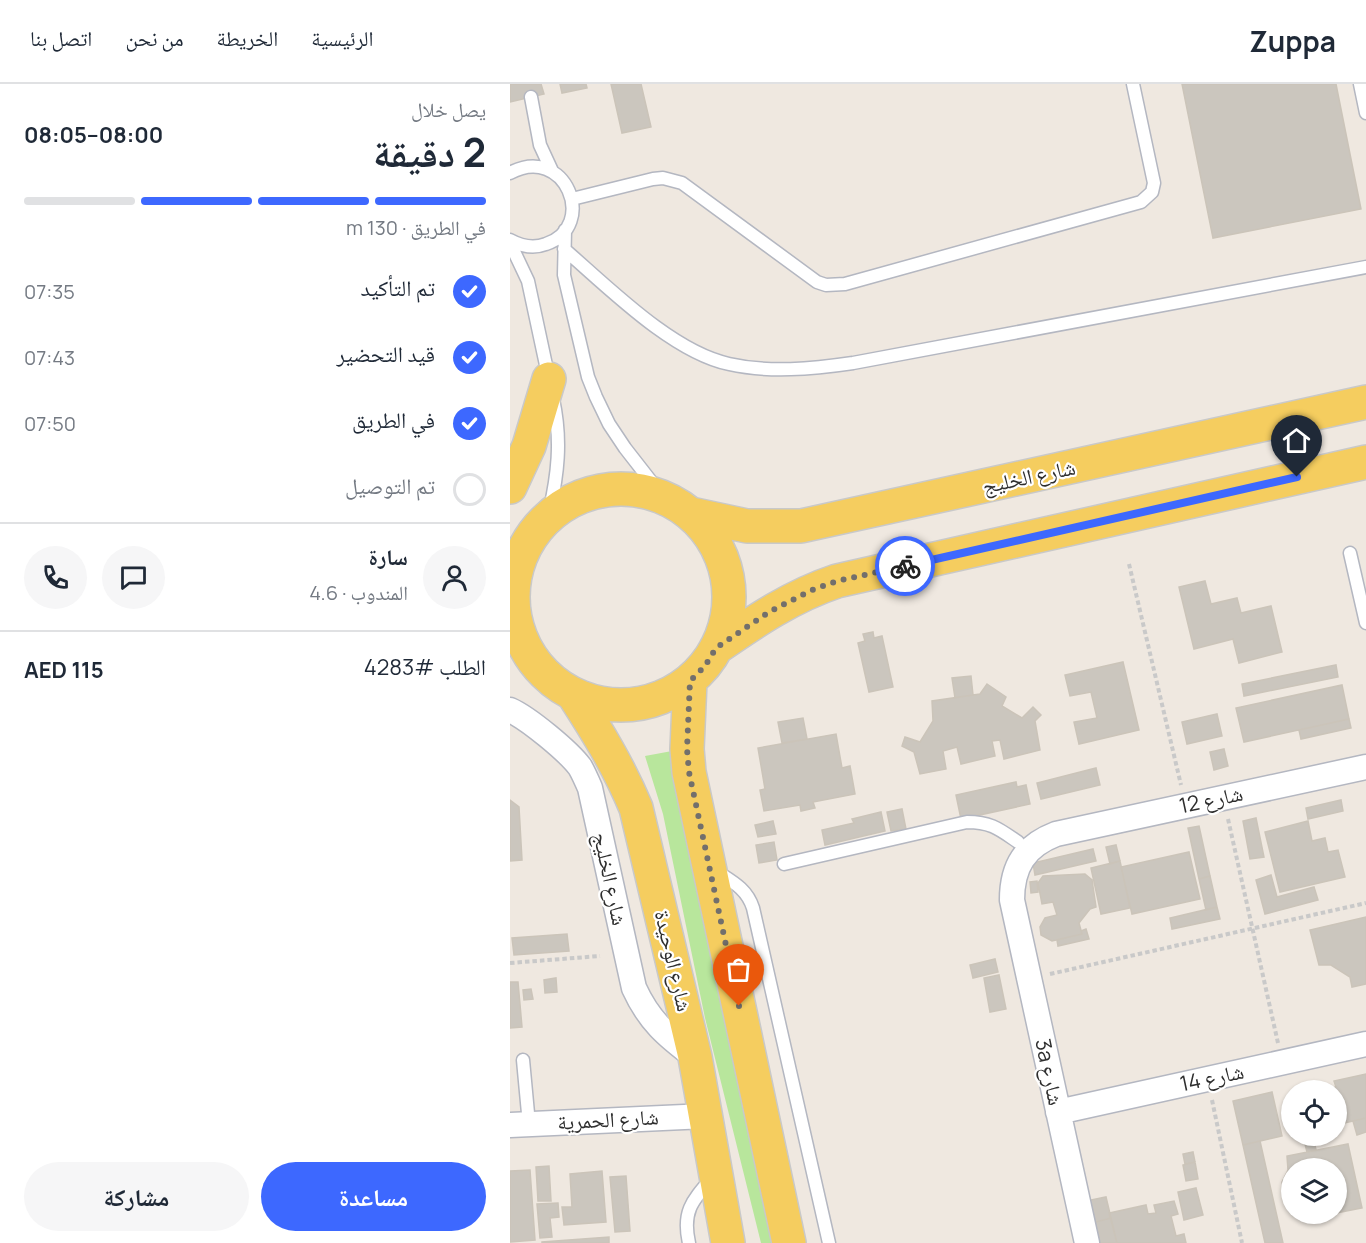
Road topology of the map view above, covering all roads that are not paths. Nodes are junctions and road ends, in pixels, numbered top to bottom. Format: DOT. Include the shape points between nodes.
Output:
graph roads {
  1 [pos="1133,84"];
  2 [pos="1360,84"];
  3 [pos="531,97"];
  4 [pos="1366,113"];
  5 [pos="552,171"];
  6 [pos="510,173"];
  7 [pos="572,199"];
  8 [pos="565,230"];
  9 [pos="510,241"];
  10 [pos="564,249"];
  11 [pos="1366,267"];
  12 [pos="549,379"];
  13 [pos="1366,402"];
  14 [pos="1366,462"];
  15 [pos="510,487"];
  16 [pos="677,506"];
  17 [pos="529,534"];
  18 [pos="1350,553"];
  19 [pos="1366,623"];
  20 [pos="716,648"];
  21 [pos="521,657"];
  22 [pos="690,681"];
  23 [pos="573,693"];
  24 [pos="510,710"];
  25 [pos="1366,767"];
  26 [pos="1056,834"];
  27 [pos="1018,842"];
  28 [pos="784,864"];
  29 [pos="708,866"];
  30 [pos="1012,900"];
  31 [pos="1366,1044"];
  32 [pos="695,1057"];
  33 [pos="523,1060"];
  34 [pos="1058,1112"];
  35 [pos="706,1116"];
  36 [pos="519,1124"];
  37 [pos="716,1174"];
  38 [pos="689,1243"];
  39 [pos="728,1243"];
  40 [pos="789,1243"];
  41 [pos="829,1243"];
  42 [pos="1087,1243"];
  1 -- 7 [label="lane" via="1154,174 1152,192 1141,202 845,284 826,285 807,276 673,180 653,179"];
  2 -- 4 [label="lane"];
  3 -- 5 [label="lane" via="540,146"];
  5 -- 6 [label="lane" via="531,166"];
  5 -- 7 [label="lane" via="561,178"];
  7 -- 8 [label="lane" via="571,220"];
  8 -- 9 [label="lane" via="538,247"];
  8 -- 10 [label="lane"];
  9 -- 12 [label="lane" via="528,281"];
  10 -- 11 [label="lane" via="681,344 728,364 783,369 852,363"];
  10 -- 16 [label="lane" via="564,275 596,397 625,448"];
  12 -- 15 [label="main road" via="529,446"];
  12 -- 17 [label="lane" via="556,416 558,472"];
  13 -- 16 [label="main road, شارع الخليج" via="801,526 747,526"];
  14 -- 20 [label="main road" via="837,581 769,612"];
  16 -- 17 [label="main road, شارع الخليج" via="634,489 603,490 573,499"];
  16 -- 20 [label="main road" via="705,529 717,547 727,577 729,608"];
  17 -- 21 [label="main road" via="516,567 513,599"];
  18 -- 19 [label="lane"];
  20 -- 22 [label="main road"];
  21 -- 23 [label="main road"];
  22 -- 23 [label="main road" via="659,698 625,705"];
  22 -- 29 [label="main road" via="689,772"];
  23 -- 32 [label="main road, شارع الوحيدة" via="612,754 636,808"];
  24 -- 32 [label="street, شارع الخليج" via="568,754 581,769 590,788 634,988 657,1026"];
  25 -- 26 [label="street, شارع 12"];
  26 -- 27 [label="street, شارع 12" via="1036,833"];
  26 -- 30 [label="street, شارع 12" via="1043,839 1022,858 1012,886"];
  27 -- 28 [label="lane" via="995,826 967,822"];
  27 -- 30 [label="street" via="1004,870"];
  29 -- 40 [label="main road"];
  29 -- 41 [label="lane" via="743,888 750,898"];
  30 -- 34 [label="street, 3a شارع"];
  31 -- 34 [label="street, شارع 14"];
  32 -- 35 [label="main road, شارع الوحيدة"];
  33 -- 36 [label="lane"];
  34 -- 42 [label="street, 3a شارع"];
  35 -- 36 [label="street, شارع الحمرية"];
  35 -- 37 [label="main road, شارع الوحيدة"];
  37 -- 38 [label="lane" via="690,1207 686,1226"];
  37 -- 39 [label="main road, شارع الوحيدة"];
}
